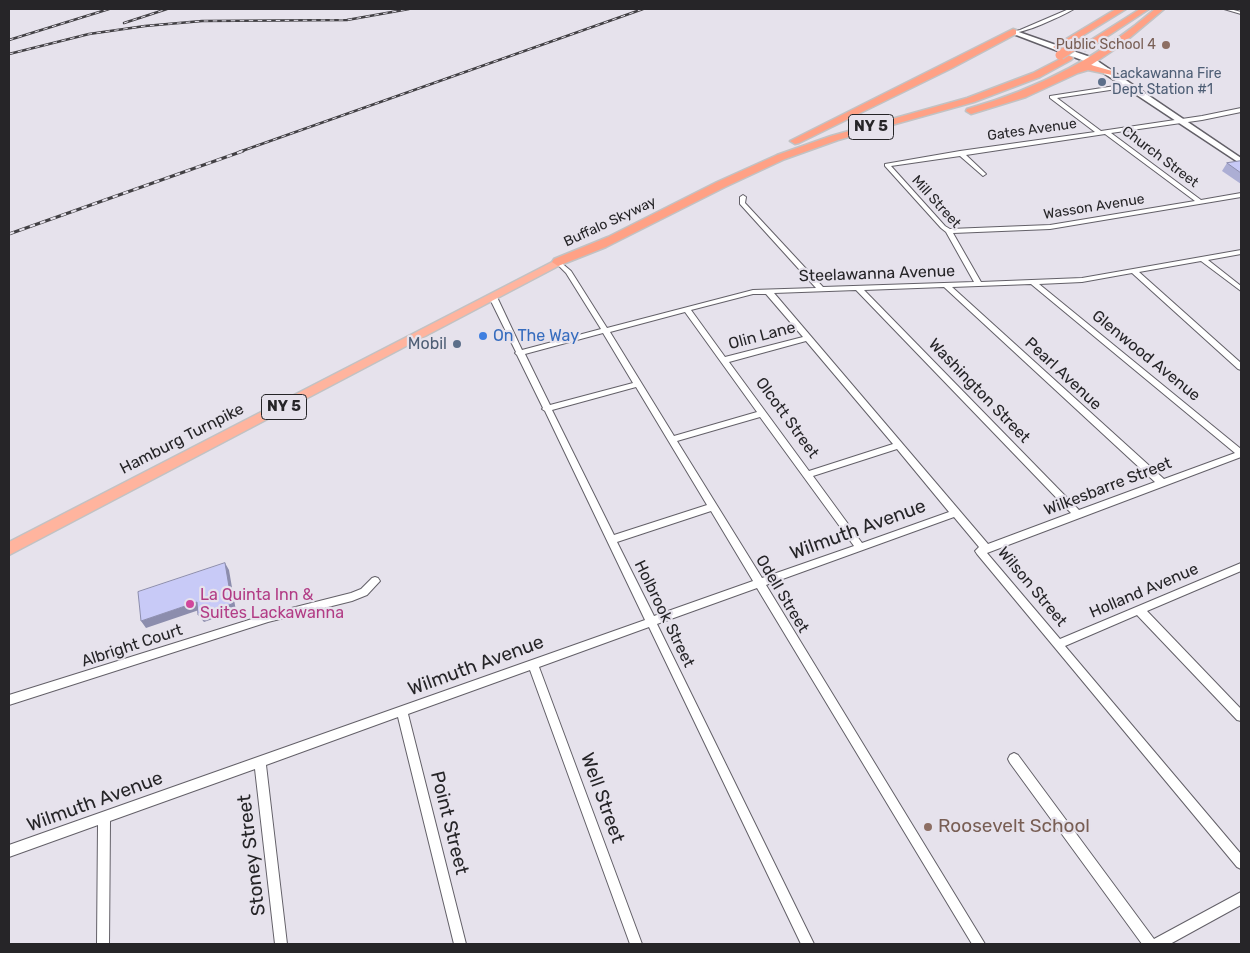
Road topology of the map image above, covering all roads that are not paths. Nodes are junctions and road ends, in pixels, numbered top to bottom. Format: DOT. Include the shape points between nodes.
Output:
graph roads {
  1 [pos="1072,9"];
  2 [pos="1122,9"];
  3 [pos="1134,9"];
  4 [pos="1145,9"];
  5 [pos="1160,9"];
  6 [pos="1226,9"];
  7 [pos="1241,13"];
  8 [pos="1013,32"];
  9 [pos="1081,46"];
  10 [pos="1062,53"];
  11 [pos="1090,60"];
  12 [pos="1071,73"];
  13 [pos="1109,73"];
  14 [pos="1128,86"];
  15 [pos="1241,110"];
  16 [pos="1181,121"];
  17 [pos="1102,133"];
  18 [pos="960,153"];
  19 [pos="764,157"];
  20 [pos="1241,162"];
  21 [pos="887,166"];
  22 [pos="982,174"];
  23 [pos="1241,195"];
  24 [pos="743,197"];
  25 [pos="1200,202"];
  26 [pos="678,207"];
  27 [pos="949,231"];
  28 [pos="1241,252"];
  29 [pos="1203,259"];
  30 [pos="558,262"];
  31 [pos="1134,271"];
  32 [pos="1033,282"];
  33 [pos="980,284"];
  34 [pos="946,285"];
  35 [pos="858,288"];
  36 [pos="821,289"];
  37 [pos="1241,289"];
  38 [pos="768,291"];
  39 [pos="493,297"];
  40 [pos="686,309"];
  41 [pos="605,330"];
  42 [pos="807,338"];
  43 [pos="519,353"];
  44 [pos="725,360"];
  45 [pos="1241,367"];
  46 [pos="638,384"];
  47 [pos="546,409"];
  48 [pos="763,414"];
  49 [pos="672,440"];
  50 [pos="898,446"];
  51 [pos="1241,453"];
  52 [pos="807,475"];
  53 [pos="1162,483"];
  54 [pos="712,507"];
  55 [pos="956,513"];
  56 [pos="1078,515"];
  57 [pos="610,540"];
  58 [pos="860,547"];
  59 [pos="9,549"];
  60 [pos="986,549"];
  61 [pos="1241,566"];
  62 [pos="375,581"];
  63 [pos="759,584"];
  64 [pos="1139,610"];
  65 [pos="651,622"];
  66 [pos="1058,644"];
  67 [pos="533,664"];
  68 [pos="9,700"];
  69 [pos="402,711"];
  70 [pos="1241,716"];
  71 [pos="1014,759"];
  72 [pos="260,762"];
  73 [pos="104,817"];
  74 [pos="9,851"];
  75 [pos="1241,863"];
  76 [pos="1241,898"];
  77 [pos="104,944"];
  78 [pos="282,944"];
  79 [pos="460,944"];
  80 [pos="636,944"];
  81 [pos="808,944"];
  82 [pos="979,944"];
  83 [pos="1150,944"];
  84 [pos="1158,944"];
  1 -- 8 [label="street"];
  2 -- 10 [label="highway"];
  3 -- 9 [label="highway, Buffalo Skyway / NY 5"];
  4 -- 9 [label="highway, Buffalo Skyway / NY 5"];
  5 -- 11 [label="highway" via="1130,36"];
  6 -- 7 [label="street"];
  8 -- 10 [label="main road"];
  8 -- 19 [label="highway"];
  9 -- 10 [label="highway, Buffalo Skyway / NY 5"];
  10 -- 11 [label="main road"];
  10 -- 19 [label="highway, Buffalo Skyway / NY 5" via="1030,72 988,89 825,134"];
  10 -- 26 [label="highway, Buffalo Skyway / NY 5" via="1036,76 998,92 800,150"];
  11 -- 12 [label="highway"];
  11 -- 13 [label="main road"];
  12 -- 13 [label="highway" via="1085,67"];
  12 -- 26 [label="highway" via="999,104 815,149 764,169 694,203"];
  13 -- 14 [label="main road"];
  14 -- 16 [label="main road"];
  14 -- 17 [label="street, Church Street" via="1052,98"];
  15 -- 16 [label="street, Gates Avenue"];
  16 -- 17 [label="street, Gates Avenue"];
  16 -- 20 [label="main road"];
  17 -- 18 [label="street, Gates Avenue"];
  17 -- 25 [label="street, Church Street"];
  18 -- 21 [label="street, Gates Avenue"];
  18 -- 22 [label="street"];
  19 -- 30 [label="highway, Buffalo Skyway / NY 5" via="614,228"];
  21 -- 27 [label="street, Mill Street"];
  23 -- 25 [label="street, Wasson Avenue"];
  24 -- 36 [label="street" via="742,203"];
  25 -- 27 [label="street, Wasson Avenue" via="1050,227"];
  26 -- 30 [label="highway, Buffalo Skyway / NY 5" via="585,253"];
  27 -- 33 [label="street, Mill Street"];
  28 -- 29 [label="street, Steelawanna Avenue"];
  29 -- 31 [label="street, Steelawanna Avenue"];
  29 -- 37 [label="street"];
  30 -- 39 [label="highway, Hamburg Turnpike / NY 5"];
  30 -- 41 [label="street, Odell Street" via="569,272"];
  31 -- 32 [label="street, Steelawanna Avenue" via="1082,280"];
  31 -- 45 [label="street"];
  32 -- 33 [label="street, Steelawanna Avenue"];
  32 -- 51 [label="street, Glenwood Avenue"];
  33 -- 34 [label="street, Steelawanna Avenue"];
  34 -- 35 [label="street, Steelawanna Avenue"];
  34 -- 53 [label="street, Pearl Avenue"];
  35 -- 36 [label="street, Steelawanna Avenue"];
  35 -- 56 [label="street, Washington Street"];
  36 -- 38 [label="street, Steelawanna Avenue"];
  38 -- 40 [label="street, Steelawanna Avenue"];
  38 -- 42 [label="street, Wilson Street"];
  39 -- 43 [label="street, Holbrook Street"];
  39 -- 59 [label="highway, Hamburg Turnpike / NY 5"];
  40 -- 41 [label="street, Steelawanna Avenue"];
  40 -- 44 [label="street, Olcott Street"];
  41 -- 43 [label="street, Steelawanna Avenue"];
  41 -- 46 [label="street, Odell Street"];
  42 -- 44 [label="street, Olin Lane"];
  42 -- 50 [label="street, Wilson Street"];
  43 -- 47 [label="street, Holbrook Street"];
  44 -- 48 [label="street, Olcott Street"];
  46 -- 47 [label="street"];
  46 -- 49 [label="street, Odell Street"];
  47 -- 57 [label="street, Holbrook Street"];
  48 -- 49 [label="street"];
  48 -- 52 [label="street, Olcott Street"];
  49 -- 54 [label="street, Odell Street"];
  50 -- 52 [label="street"];
  50 -- 55 [label="street, Wilson Street"];
  51 -- 53 [label="street, Wilkesbarre Street"];
  52 -- 58 [label="street, Olcott Street"];
  53 -- 56 [label="street, Wilkesbarre Street"];
  54 -- 57 [label="street"];
  54 -- 63 [label="street, Odell Street"];
  55 -- 58 [label="street, Wilmuth Avenue"];
  55 -- 60 [label="street, Wilson Street"];
  56 -- 60 [label="street, Wilkesbarre Street"];
  57 -- 65 [label="street, Holbrook Street"];
  58 -- 63 [label="street, Wilmuth Avenue"];
  60 -- 66 [label="street, Wilson Street" via="980,551"];
  61 -- 64 [label="street, Holland Avenue"];
  62 -- 68 [label="street, Albright Court" via="364,592 352,597 268,618"];
  63 -- 65 [label="street, Wilmuth Avenue"];
  63 -- 82 [label="street, Odell Street"];
  64 -- 66 [label="street, Holland Avenue"];
  64 -- 70 [label="street"];
  65 -- 67 [label="street, Wilmuth Avenue"];
  65 -- 81 [label="street, Holbrook Street"];
  66 -- 75 [label="street, Wilson Street"];
  67 -- 69 [label="street, Wilmuth Avenue"];
  67 -- 80 [label="street, Well Street"];
  69 -- 72 [label="street, Wilmuth Avenue"];
  69 -- 79 [label="street, Point Street"];
  71 -- 83 [label="street"];
  72 -- 73 [label="street, Wilmuth Avenue"];
  72 -- 78 [label="street, Stoney Street"];
  73 -- 74 [label="street, Wilmuth Avenue"];
  73 -- 77 [label="street"];
  76 -- 84 [label="street"];
}
